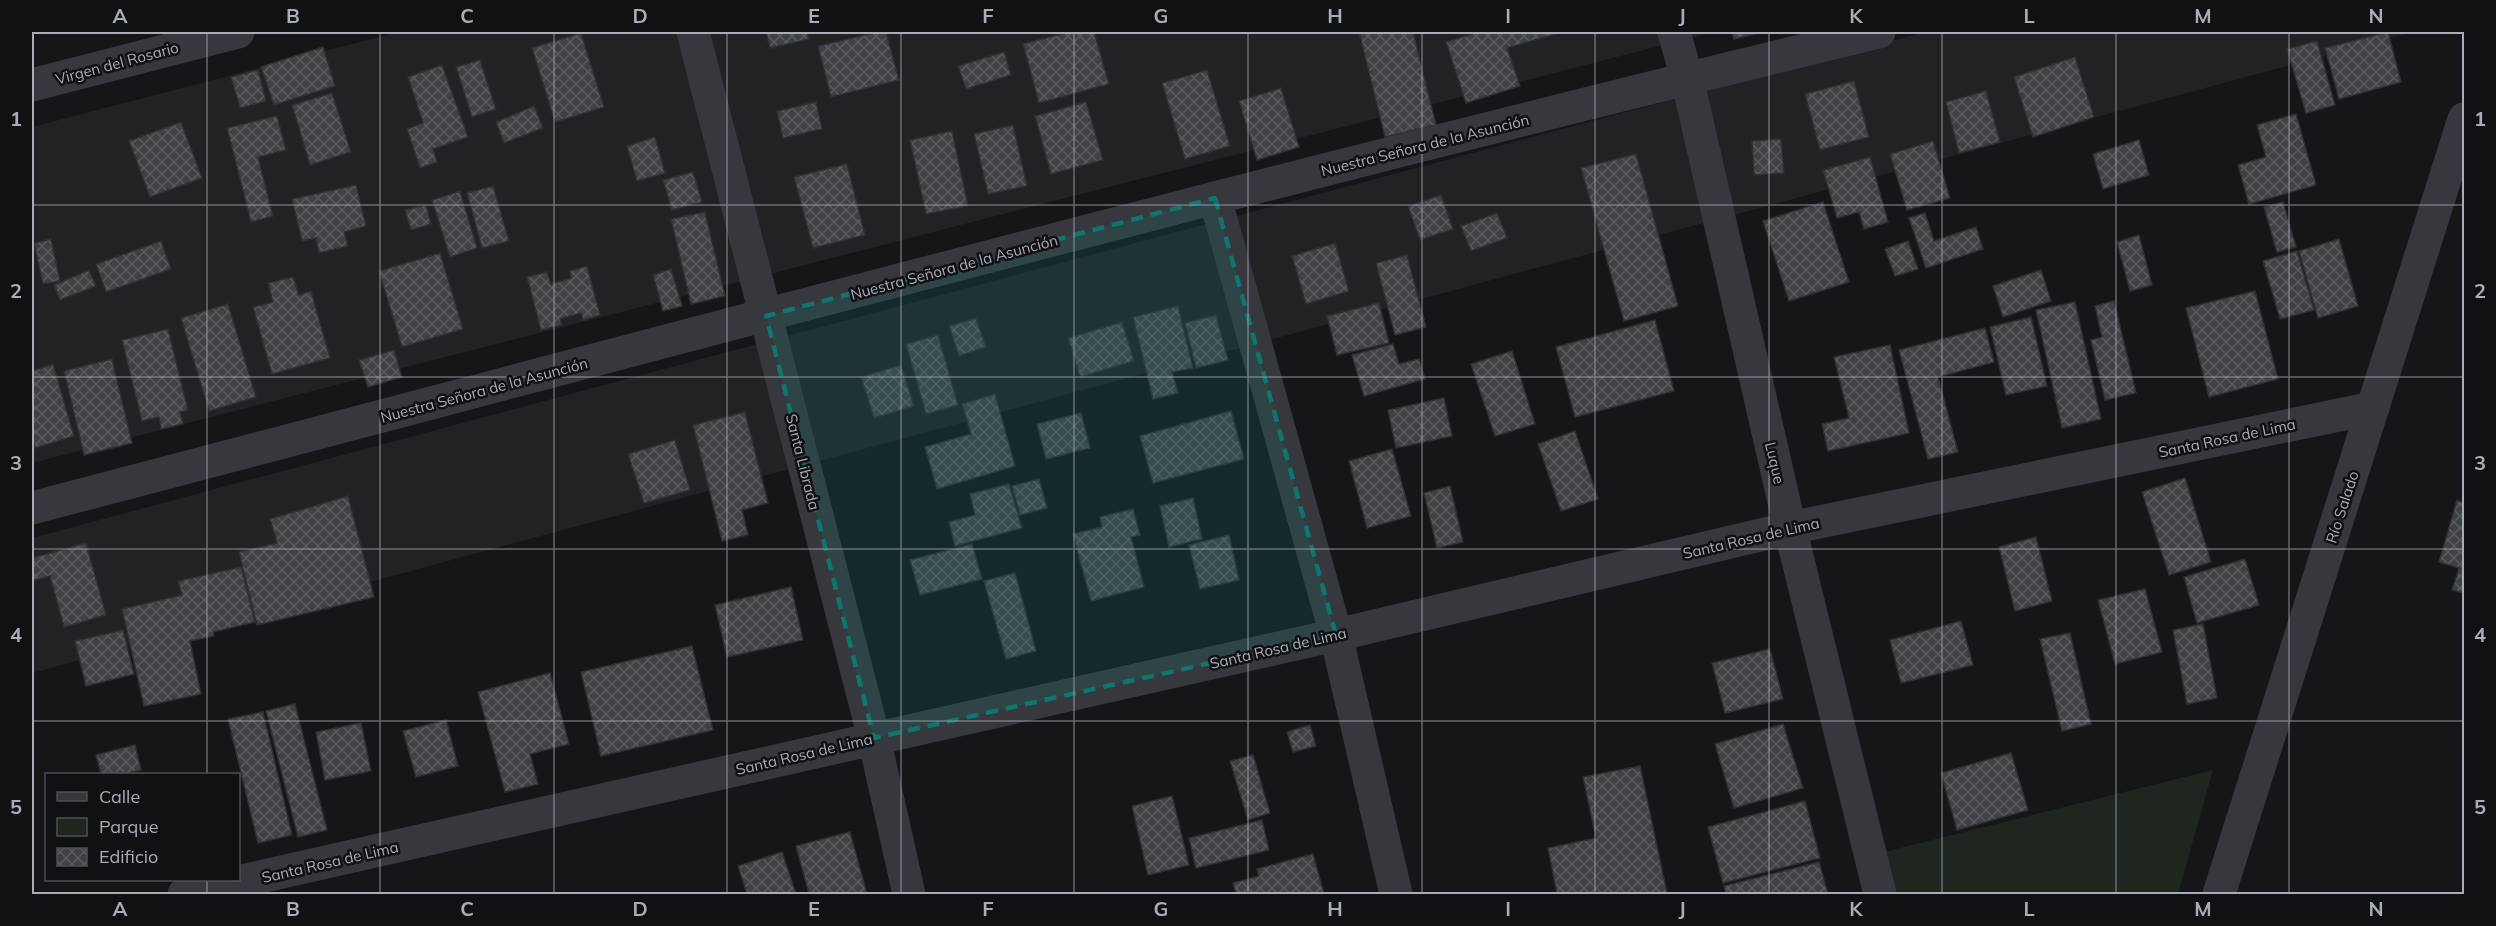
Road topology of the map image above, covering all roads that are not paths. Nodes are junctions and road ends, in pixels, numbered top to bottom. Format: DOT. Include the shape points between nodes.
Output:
graph roads {
  1 [pos="238,32"];
  2 [pos="693,32"];
  3 [pos="1674,32"];
  4 [pos="1879,32"];
  5 [pos="1687,78"];
  6 [pos="32,85"];
  7 [pos="2464,119"];
  8 [pos="2454,184"];
  9 [pos="1215,198"];
  10 [pos="766,316"];
  11 [pos="2373,408"];
  12 [pos="32,508"];
  13 [pos="1790,528"];
  14 [pos="1336,634"];
  15 [pos="874,738"];
  16 [pos="184,894"];
  17 [pos="909,894"];
  18 [pos="1396,894"];
  19 [pos="1880,894"];
  20 [pos="2219,894"];
  1 -- 6 [label="street, Virgen del Rosario"];
  2 -- 10 [label="street, Santa Librada"];
  3 -- 5 [label="street, Luque"];
  4 -- 5 [label="street, Nuestra Señora de la Asunción"];
  5 -- 9 [label="street, Nuestra Señora de la Asunción"];
  5 -- 13 [label="street, Luque"];
  7 -- 8 [label="street, Río Salado"];
  8 -- 11 [label="street, Río Salado"];
  9 -- 10 [label="street, Nuestra Señora de la Asunción"];
  9 -- 14 [label="street"];
  10 -- 12 [label="street, Nuestra Señora de la Asunción"];
  10 -- 15 [label="street, Santa Librada"];
  11 -- 13 [label="street, Santa Rosa de Lima"];
  11 -- 20 [label="street, Río Salado"];
  13 -- 14 [label="street, Santa Rosa de Lima"];
  13 -- 19 [label="street, Luque"];
  14 -- 15 [label="street, Santa Rosa de Lima"];
  14 -- 18 [label="street"];
  15 -- 16 [label="street, Santa Rosa de Lima"];
  15 -- 17 [label="street, Santa Librada"];
}
